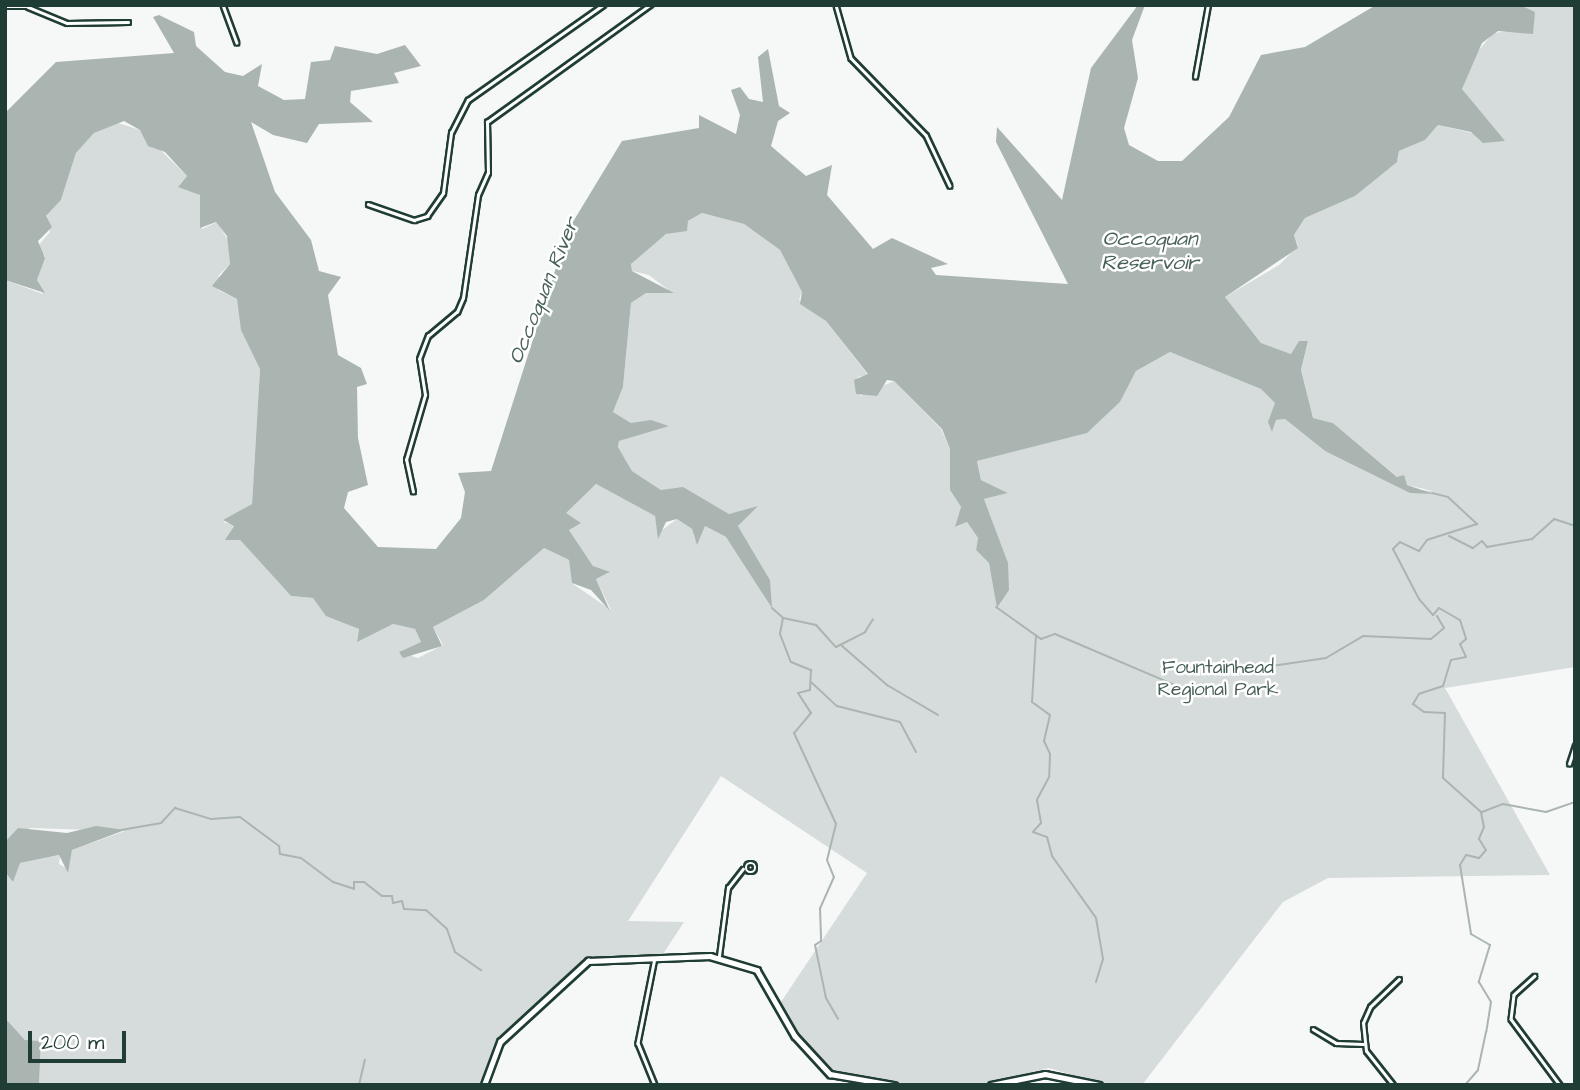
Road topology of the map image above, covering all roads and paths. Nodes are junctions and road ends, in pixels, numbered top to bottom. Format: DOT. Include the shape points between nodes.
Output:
graph roads {
  1 [pos="16,5"];
  2 [pos="223,5"];
  3 [pos="603,5"];
  4 [pos="650,5"];
  5 [pos="835,5"];
  6 [pos="1208,5"];
  7 [pos="5,7"];
  8 [pos="128,22"];
  9 [pos="237,43"];
  10 [pos="1195,77"];
  11 [pos="950,186"];
  12 [pos="368,205"];
  13 [pos="413,492"];
  14 [pos="1575,746"];
  15 [pos="1569,764"];
  16 [pos="743,869"];
  17 [pos="719,956"];
  18 [pos="655,958"];
  19 [pos="1535,976"];
  20 [pos="1399,979"];
  21 [pos="1313,1029"];
  22 [pos="1363,1044"];
  23 [pos="484,1085"];
  24 [pos="655,1085"];
  25 [pos="894,1085"];
  26 [pos="991,1085"];
  27 [pos="1099,1085"];
  28 [pos="1393,1085"];
  29 [pos="1560,1085"];
  1 -- 7 [label="street"];
  1 -- 8 [label="street" via="67,23"];
  2 -- 9 [label="street"];
  3 -- 12 [label="street" via="468,100 451,133 443,193 426,216 414,220"];
  4 -- 13 [label="street" via="487,122 488,173 478,195 463,298 420,354 425,395 406,460"];
  5 -- 11 [label="street" via="847,50 926,135"];
  6 -- 10 [label="street"];
  14 -- 15 [label="street"];
  16 -- 17 [label="street" via="728,888"];
  17 -- 18 [label="street"];
  17 -- 25 [label="street" via="758,971 795,1036 826,1072 850,1082"];
  18 -- 23 [label="street" via="601,957 583,964 496,1046"];
  18 -- 24 [label="street" via="638,1043"];
  19 -- 29 [label="street" via="1514,995 1511,1019"];
  20 -- 22 [label="street" via="1366,1012"];
  21 -- 22 [label="street" via="1336,1043"];
  22 -- 28 [label="street"];
  26 -- 27 [label="street" via="1045,1074"];
}
